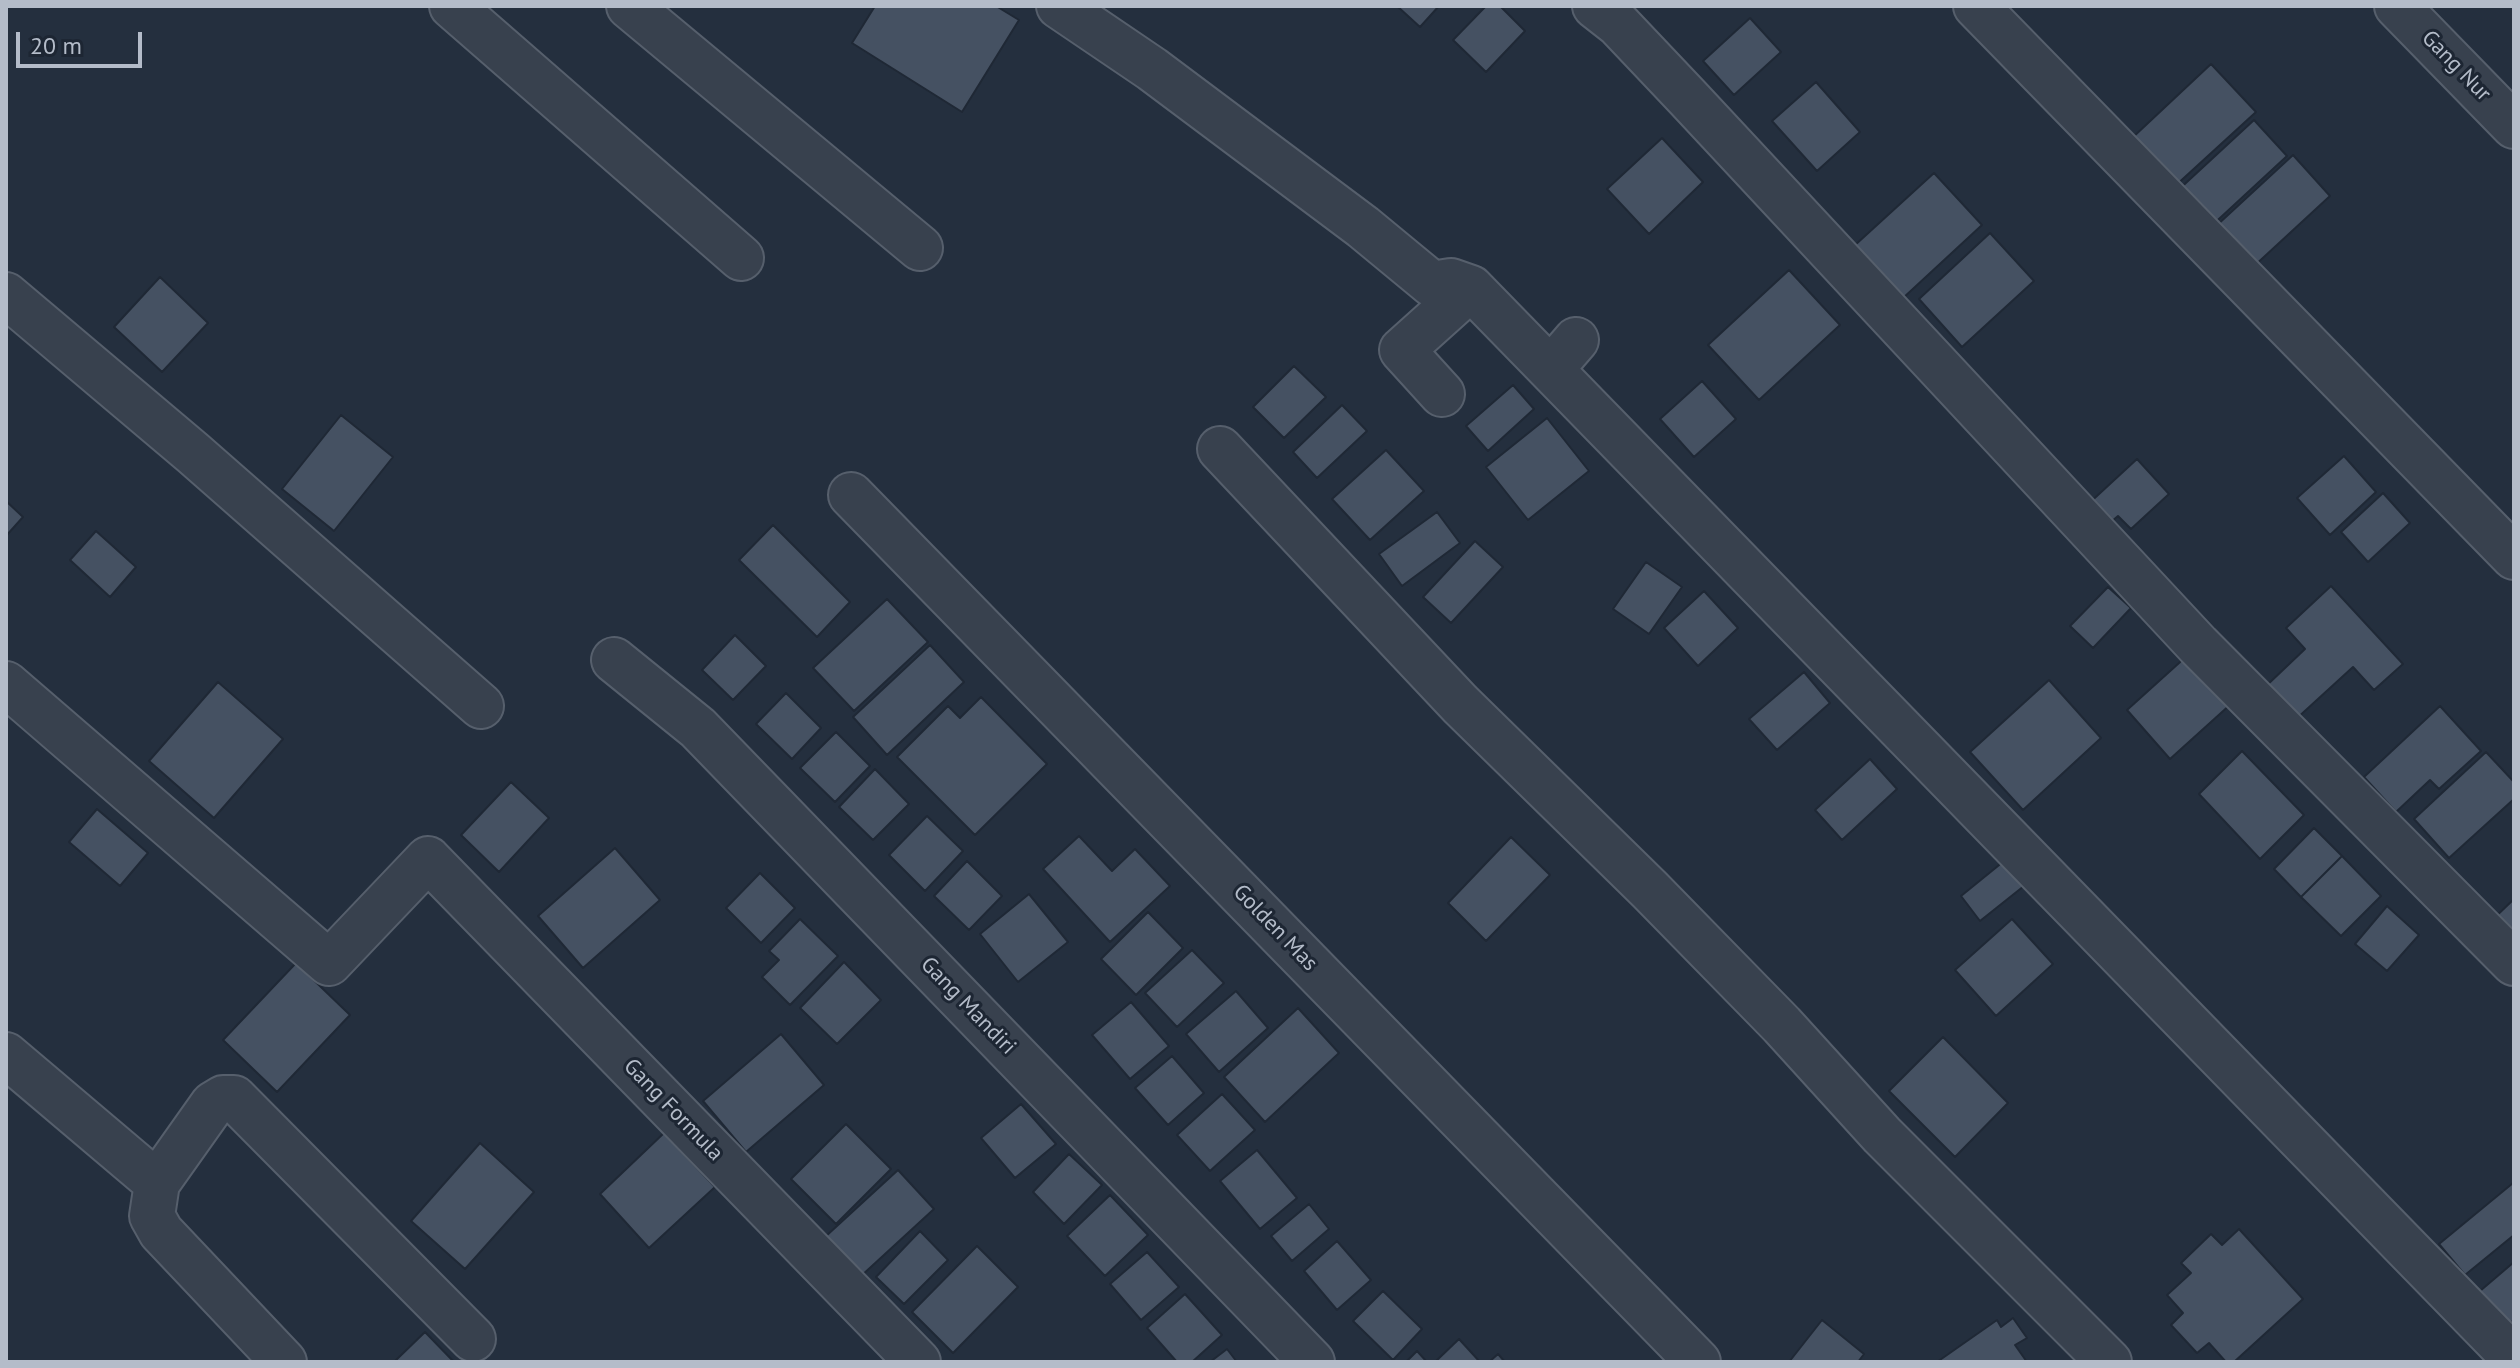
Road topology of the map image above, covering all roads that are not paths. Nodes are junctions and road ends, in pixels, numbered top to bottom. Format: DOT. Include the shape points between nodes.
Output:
graph roads {
  1 [pos="452,6"];
  2 [pos="629,6"];
  3 [pos="1059,6"];
  4 [pos="1595,6"];
  5 [pos="1976,6"];
  6 [pos="2397,6"];
  7 [pos="2514,126"];
  8 [pos="920,248"];
  9 [pos="741,258"];
  10 [pos="1471,288"];
  11 [pos="6,295"];
  12 [pos="1442,394"];
  13 [pos="1220,449"];
  14 [pos="851,495"];
  15 [pos="2514,557"];
  16 [pos="614,660"];
  17 [pos="6,684"];
  18 [pos="481,706"];
  19 [pos="2514,963"];
  20 [pos="6,1055"];
  21 [pos="157,1183"];
  22 [pos="473,1339"];
  23 [pos="2514,1358"];
  24 [pos="284,1362"];
  25 [pos="918,1362"];
  26 [pos="1312,1362"];
  27 [pos="1698,1362"];
  28 [pos="2109,1362"];
  1 -- 9 [label="street"];
  2 -- 8 [label="street"];
  3 -- 10 [label="street" via="1152,69 1432,284 1451,281"];
  4 -- 19 [label="street" via="1689,99 2198,645"];
  5 -- 15 [label="street"];
  6 -- 7 [label="street, Gang Nur"];
  10 -- 12 [label="street" via="1402,350"];
  10 -- 23 [label="street" via="1564,355"];
  11 -- 18 [label="street"];
  13 -- 28 [label="street" via="1460,704 1650,890 1882,1135"];
  14 -- 27 [label="street, Golden Mas"];
  16 -- 26 [label="street, Gang Mandiri" via="698,728"];
  17 -- 25 [label="street, Gang Formula" via="329,963 428,859"];
  20 -- 21 [label="street"];
  21 -- 22 [label="street" via="213,1104 234,1098"];
  21 -- 24 [label="street" via="152,1216 161,1232"];
}
